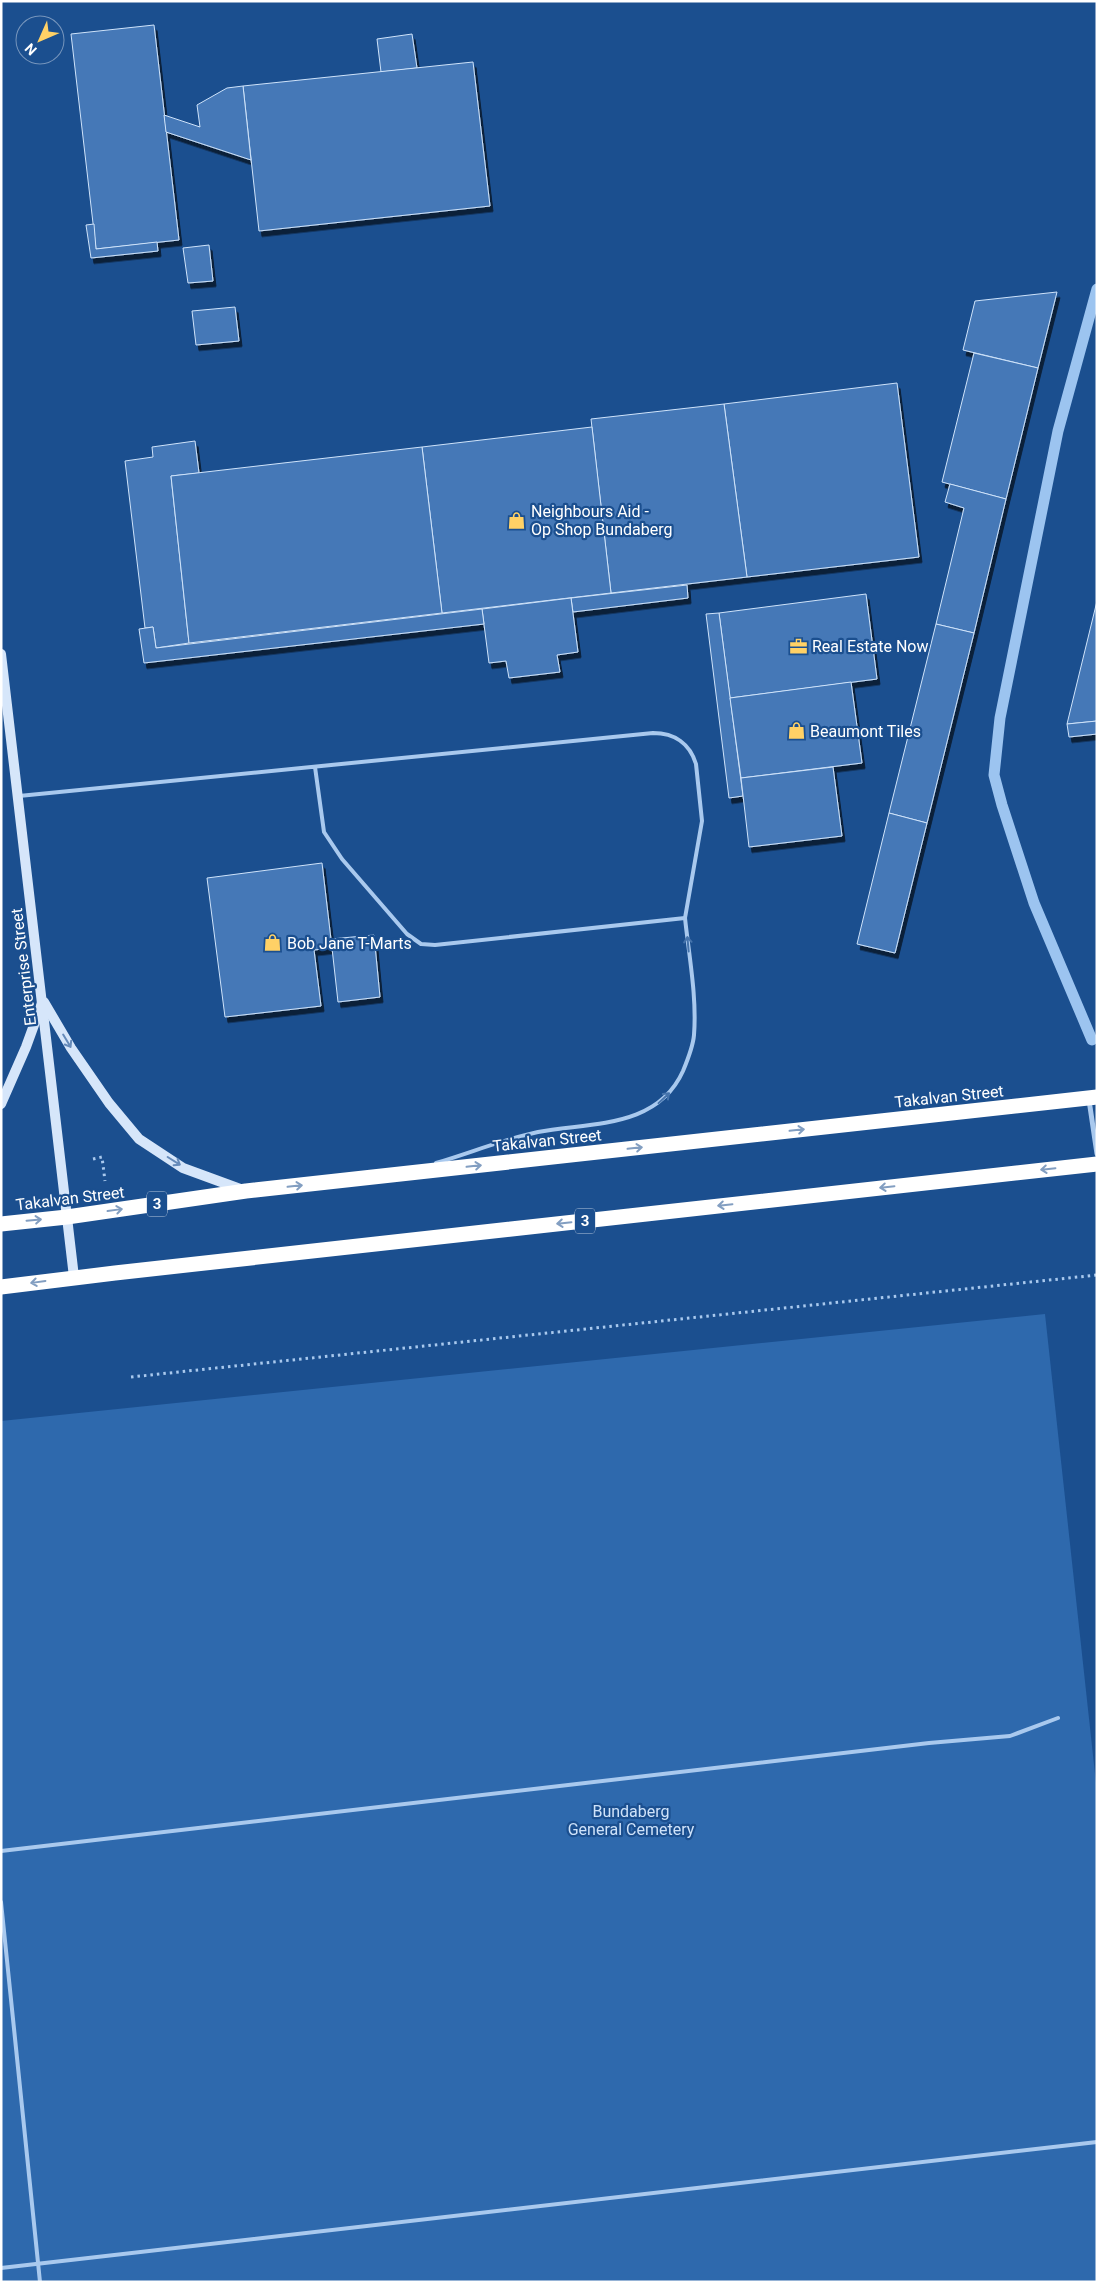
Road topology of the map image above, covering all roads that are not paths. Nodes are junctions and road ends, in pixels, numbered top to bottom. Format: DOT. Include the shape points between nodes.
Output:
graph roads {
  1 [pos="1,654"];
  2 [pos="316,767"];
  3 [pos="17,796"];
  4 [pos="685,918"];
  5 [pos="43,1000"];
  6 [pos="1092,1097"];
  7 [pos="1,1104"];
  8 [pos="1097,1154"];
  9 [pos="1097,1164"];
  10 [pos="401,1174"];
  11 [pos="246,1191"];
  12 [pos="67,1217"];
  13 [pos="1,1224"];
  14 [pos="74,1277"];
  15 [pos="1,1287"];
  16 [pos="1058,1718"];
  17 [pos="1,1851"];
  18 [pos="1,1902"];
  19 [pos="1097,2142"];
  20 [pos="38,2263"];
  21 [pos="1,2268"];
  22 [pos="40,2282"];
  1 -- 3 [label="street, Enterprise Street"];
  2 -- 3 [label="lane"];
  2 -- 4 [label="lane" via="324,832 334,850 407,934 421,944"];
  2 -- 4 [label="lane" via="654,733 673,735 694,756 702,821"];
  3 -- 5 [label="street, Enterprise Street"];
  10 -- 4 [label="lane, one-way" via="536,1132 622,1120 656,1105 680,1077 694,1036"];
  5 -- 7 [label="street"];
  5 -- 11 [label="street, one-way" via="108,1103 138,1139 183,1168"];
  5 -- 12 [label="street, Enterprise Street"];
  6 -- 8 [label="street"];
  10 -- 6 [label="highway, Takalvan Street / 3, one-way"];
  9 -- 14 [label="highway, 3, one-way"];
  11 -- 10 [label="highway, Takalvan Street / 3, one-way"];
  12 -- 11 [label="highway, Takalvan Street / 3, one-way"];
  13 -- 12 [label="highway, Takalvan Street / 3, one-way"];
  12 -- 14 [label="street, Enterprise Street"];
  14 -- 15 [label="highway, 3, one-way"];
  16 -- 17 [label="lane" via="1010,1736"];
  18 -- 20 [label="lane"];
  19 -- 20 [label="lane"];
  20 -- 21 [label="lane"];
  20 -- 22 [label="lane"];
}
